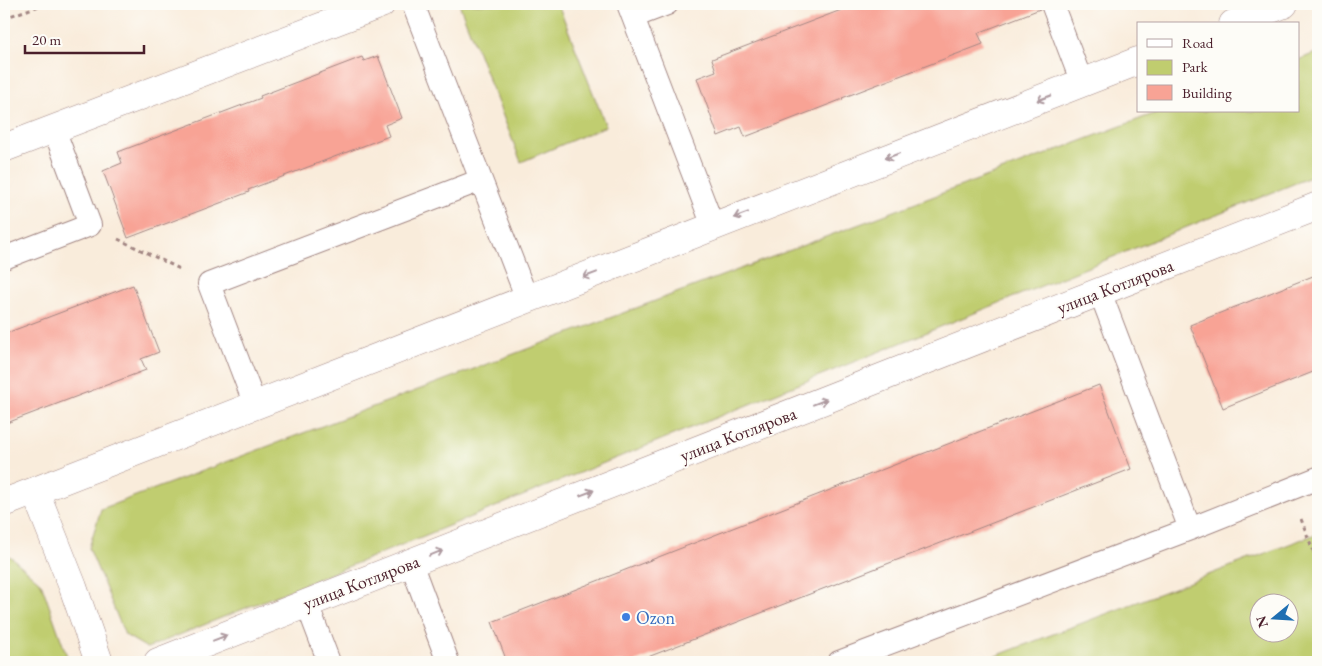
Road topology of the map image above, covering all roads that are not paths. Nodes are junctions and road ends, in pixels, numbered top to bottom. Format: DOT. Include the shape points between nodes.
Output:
graph roads {
  1 [pos="381,4"];
  2 [pos="413,4"];
  3 [pos="667,4"];
  4 [pos="1052,4"];
  5 [pos="1284,4"];
  6 [pos="631,10"];
  7 [pos="1238,22"];
  8 [pos="1137,61"];
  9 [pos="1082,83"];
  10 [pos="54,129"];
  11 [pos="4,148"];
  12 [pos="481,180"];
  13 [pos="1318,206"];
  14 [pos="713,226"];
  15 [pos="4,258"];
  16 [pos="1100,292"];
  17 [pos="527,299"];
  18 [pos="255,405"];
  19 [pos="1318,478"];
  20 [pos="35,491"];
  21 [pos="4,503"];
  22 [pos="1190,529"];
  23 [pos="411,563"];
  24 [pos="307,604"];
  25 [pos="99,662"];
  26 [pos="158,662"];
  27 [pos="329,662"];
  28 [pos="448,662"];
  29 [pos="839,662"];
  1 -- 10 [label="street"];
  2 -- 12 [label="lane"];
  3 -- 6 [label="lane"];
  4 -- 9 [label="lane"];
  5 -- 7 [label="street"];
  6 -- 14 [label="lane"];
  8 -- 9 [label="street"];
  9 -- 14 [label="street, one-way"];
  10 -- 11 [label="street"];
  10 -- 15 [label="lane" via="90,225"];
  12 -- 17 [label="lane"];
  12 -- 18 [label="lane" via="209,284"];
  13 -- 16 [label="street, улица Котлярова"];
  14 -- 17 [label="street, one-way"];
  16 -- 22 [label="lane"];
  23 -- 16 [label="street, улица Котлярова, one-way"];
  17 -- 18 [label="street"];
  18 -- 20 [label="street"];
  19 -- 22 [label="lane"];
  20 -- 21 [label="street"];
  20 -- 25 [label="street"];
  22 -- 29 [label="lane"];
  23 -- 24 [label="street, улица Котлярова"];
  23 -- 28 [label="lane"];
  26 -- 24 [label="street, улица Котлярова, one-way"];
  24 -- 27 [label="lane"];
}
